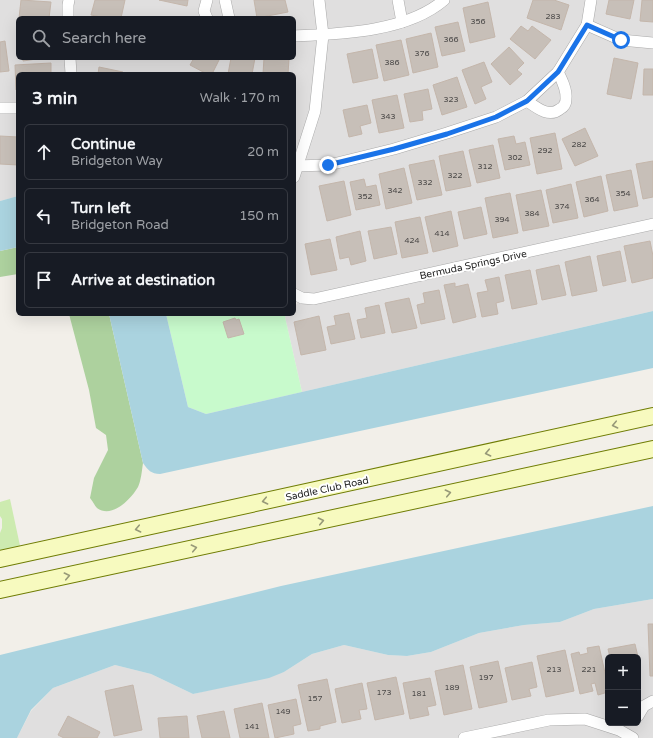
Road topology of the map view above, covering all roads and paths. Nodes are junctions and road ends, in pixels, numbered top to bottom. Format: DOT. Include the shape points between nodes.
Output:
graph roads {
  1 [pos="69,0"];
  2 [pos="206,0"];
  3 [pos="225,0"];
  4 [pos="318,0"];
  5 [pos="398,0"];
  6 [pos="444,0"];
  7 [pos="590,0"];
  8 [pos="68,16"];
  9 [pos="206,16"];
  10 [pos="229,16"];
  11 [pos="402,22"];
  12 [pos="587,25"];
  13 [pos="323,35"];
  14 [pos="296,36"];
  15 [pos="653,43"];
  16 [pos="70,60"];
  17 [pos="71,72"];
  18 [pos="558,72"];
  19 [pos="527,101"];
  20 [pos="0,108"];
  21 [pos="16,108"];
  22 [pos="296,166"];
  23 [pos="653,224"];
  24 [pos="296,295"];
  25 [pos="653,416"];
  26 [pos="653,449"];
  27 [pos="0,559"];
  28 [pos="0,590"];
  29 [pos="653,701"];
  30 [pos="641,711"];
  31 [pos="634,726"];
  32 [pos="631,737"];
  33 [pos="464,738"];
  1 -- 8 [label="street"];
  2 -- 9 [label="street" via="204,11"];
  3 -- 10 [label="street"];
  4 -- 13 [label="street"];
  5 -- 11 [label="street"];
  6 -- 11 [label="street"];
  7 -- 12 [label="street"];
  11 -- 13 [label="street" via="364,31"];
  12 -- 15 [label="street" via="621,40"];
  12 -- 18 [label="street"];
  13 -- 14 [label="street"];
  13 -- 22 [label="street" via="315,111"];
  16 -- 17 [label="street"];
  18 -- 19 [label="street"];
  18 -- 19 [label="street" via="564,86 564,106 556,112 544,112"];
  19 -- 22 [label="street" via="496,117 394,149 328,165"];
  20 -- 21 [label="street"];
  23 -- 24 [label="street, Bermuda Springs Drive" via="314,298"];
  25 -- 27 [label="street, Saddle Club Road, one-way"];
  28 -- 26 [label="street, one-way"];
  29 -- 30 [label="street"];
  31 -- 32 [label="street"];
  32 -- 33 [label="street" via="619,730 585,719 549,720"];
}
